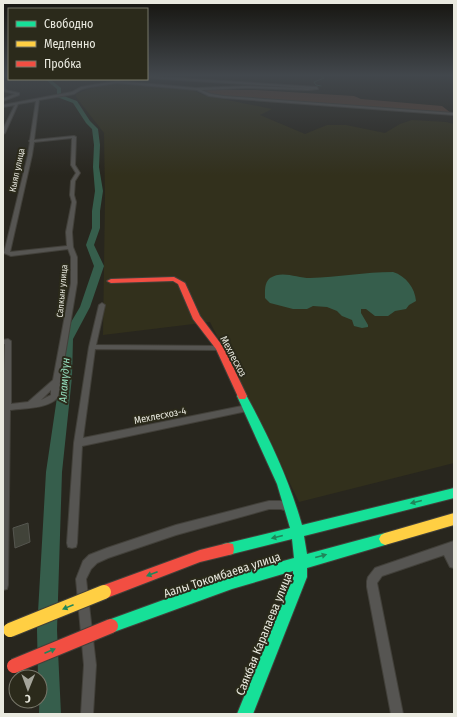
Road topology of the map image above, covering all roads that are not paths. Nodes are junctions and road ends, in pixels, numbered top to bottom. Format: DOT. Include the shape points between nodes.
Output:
graph roads {
  1 [pos="14,108"];
  2 [pos="36,108"];
  3 [pos="379,108"];
  4 [pos="454,114"];
  5 [pos="3,133"];
  6 [pos="31,141"];
  7 [pos="70,247"];
  8 [pos="110,281"];
  9 [pos="102,305"];
  10 [pos="3,342"];
  11 [pos="92,347"];
  12 [pos="220,348"];
  13 [pos="7,407"];
  14 [pos="247,408"];
  15 [pos="78,443"];
  16 [pos="454,492"];
  17 [pos="290,508"];
  18 [pos="454,519"];
  19 [pos="298,531"];
  20 [pos="72,543"];
  21 [pos="450,547"];
  22 [pos="302,561"];
  23 [pos="454,563"];
  24 [pos="3,584"];
  25 [pos="6,631"];
  26 [pos="10,668"];
  27 [pos="87,714"];
  28 [pos="245,714"];
  29 [pos="397,714"];
  1 -- 5 [label="street"];
  2 -- 6 [label="street, Кыял улица"];
  3 -- 4 [label="street"];
  6 -- 7 [label="street, Салкын улица" via="74,137 73,165 78,173 73,181"];
  6 -- 7 [label="street, Кыял улица" via="8,253"];
  7 -- 13 [label="street, Салкын улица" via="74,257 74,283 56,382 31,404"];
  8 -- 12 [label="main road, Мехлесхоз" via="177,280 181,283 196,317"];
  9 -- 11 [label="street"];
  10 -- 13 [label="street" via="8,341"];
  11 -- 12 [label="street"];
  11 -- 15 [label="street"];
  12 -- 14 [label="main road, Мехлесхоз"];
  13 -- 24 [label="street"];
  14 -- 15 [label="street, Мехлесхоз-4"];
  14 -- 17 [label="main road, Мехлесхоз"];
  15 -- 20 [label="street"];
  16 -- 19 [label="main road, Аалы Токомбаева улица, one-way"];
  17 -- 19 [label="main road, Мехлесхоз"];
  17 -- 27 [label="street" via="269,505 176,530 107,553 93,559 87,565 81,579 90,665"];
  22 -- 18 [label="main road, Аалы Токомбаева улица, one-way"];
  19 -- 22 [label="main road, Саякбая Каралаева улица"];
  19 -- 25 [label="main road, Аалы Токомбаева улица, one-way, bridge" via="200,556"];
  21 -- 23 [label="street"];
  21 -- 29 [label="street" via="379,572 372,581"];
  26 -- 22 [label="main road, Аалы Токомбаева улица, one-way, bridge" via="111,626 232,582"];
  22 -- 28 [label="main road, Саякбая Каралаева улица" via="300,577"];
}
